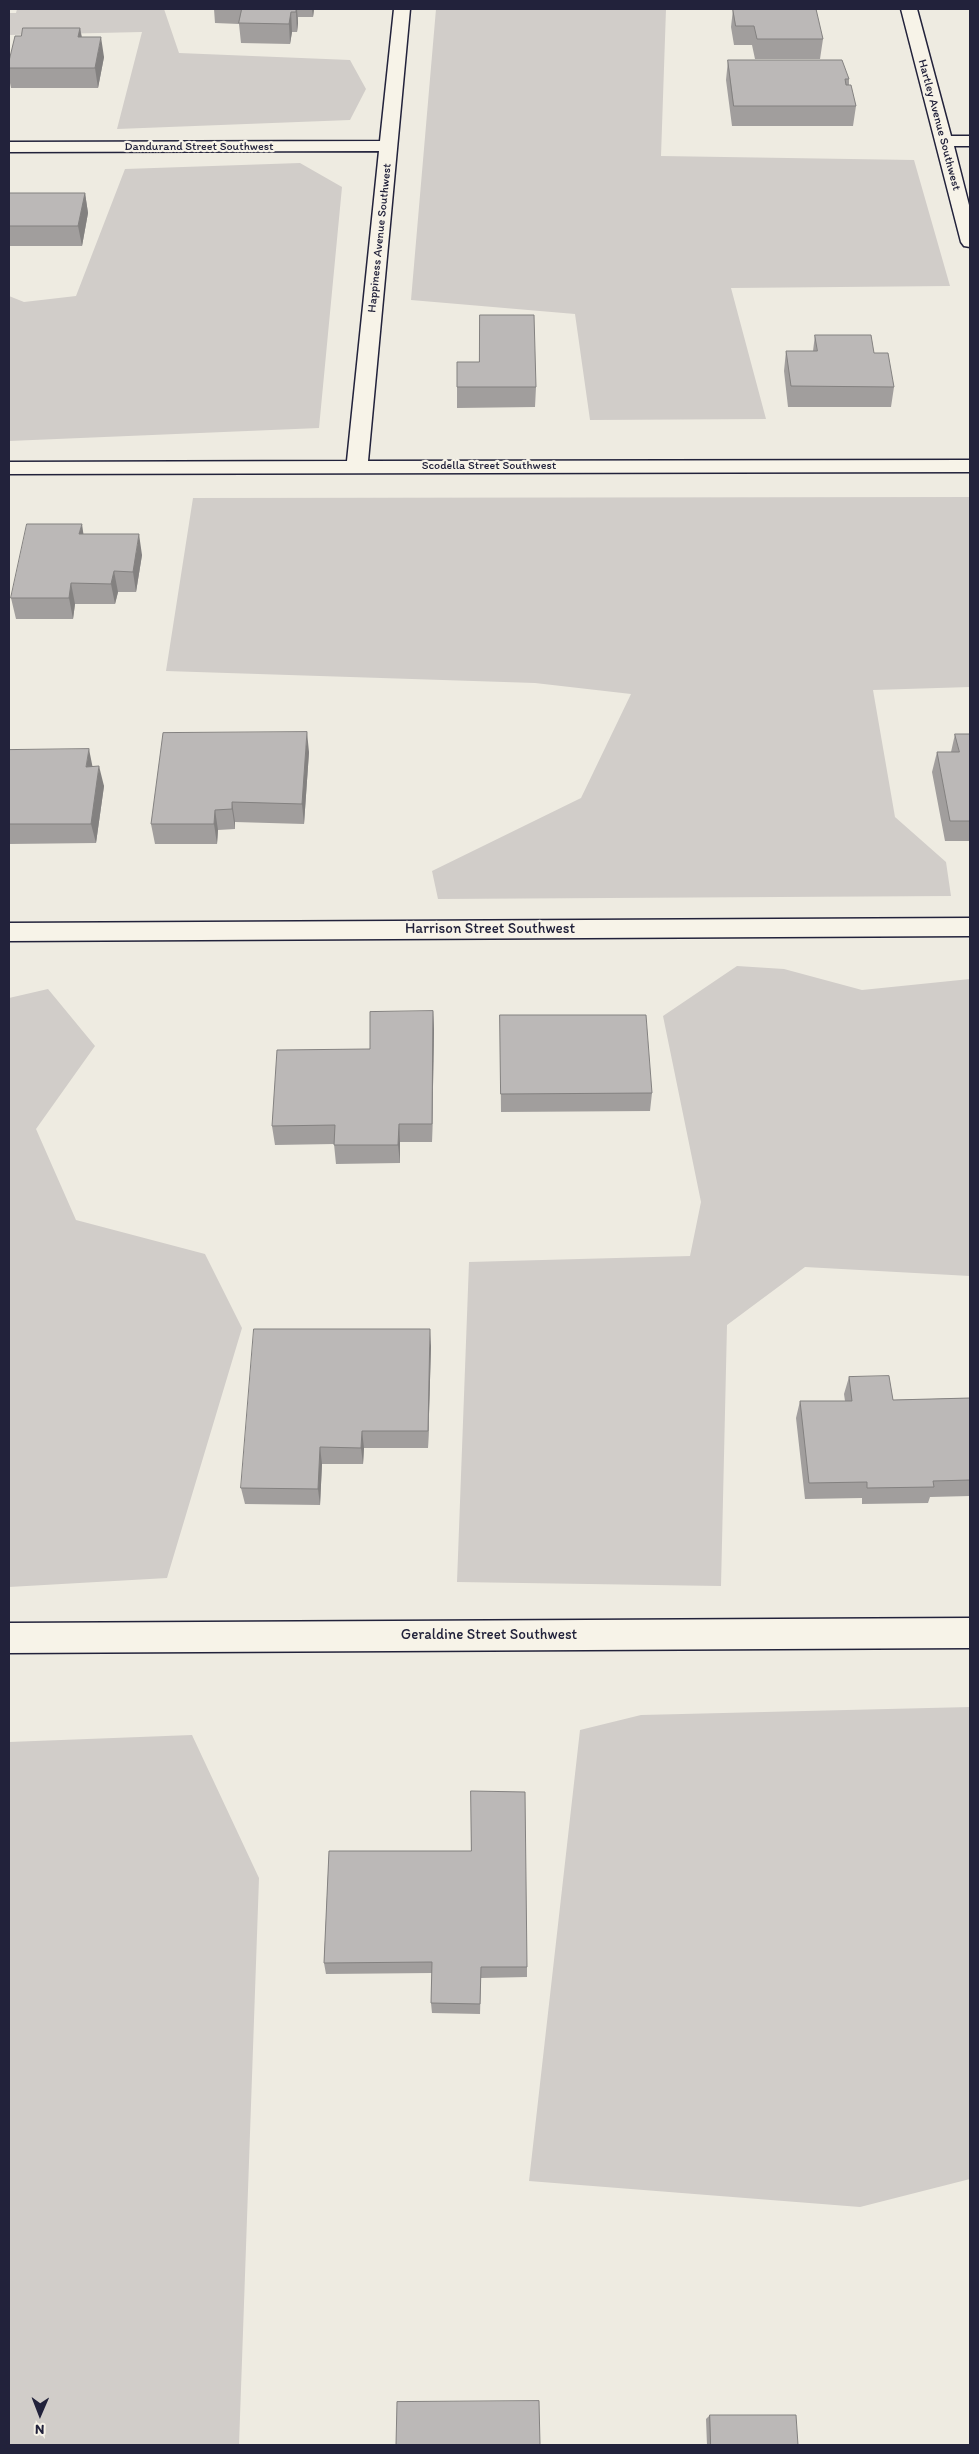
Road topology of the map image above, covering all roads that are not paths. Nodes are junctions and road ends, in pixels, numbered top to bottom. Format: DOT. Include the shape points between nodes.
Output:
graph roads {
  1 [pos="402,9"];
  2 [pos="909,9"];
  3 [pos="943,141"];
  4 [pos="970,141"];
  5 [pos="390,146"];
  6 [pos="9,147"];
  7 [pos="970,242"];
  8 [pos="357,466"];
  9 [pos="970,466"];
  10 [pos="9,468"];
  11 [pos="970,927"];
  12 [pos="9,932"];
  13 [pos="970,1632"];
  14 [pos="9,1638"];
  1 -- 5 [label="street, Happiness Avenue Southwest"];
  2 -- 3 [label="street, Hartley Avenue Southwest"];
  3 -- 4 [label="street"];
  3 -- 7 [label="street, Hartley Avenue Southwest"];
  5 -- 6 [label="street, Dandurand Street Southwest"];
  5 -- 8 [label="street, Happiness Avenue Southwest"];
  8 -- 9 [label="street, Scodella Street Southwest"];
  8 -- 10 [label="street, Scodella Street Southwest"];
  11 -- 12 [label="street, Harrison Street Southwest"];
  13 -- 14 [label="street, Geraldine Street Southwest"];
}
